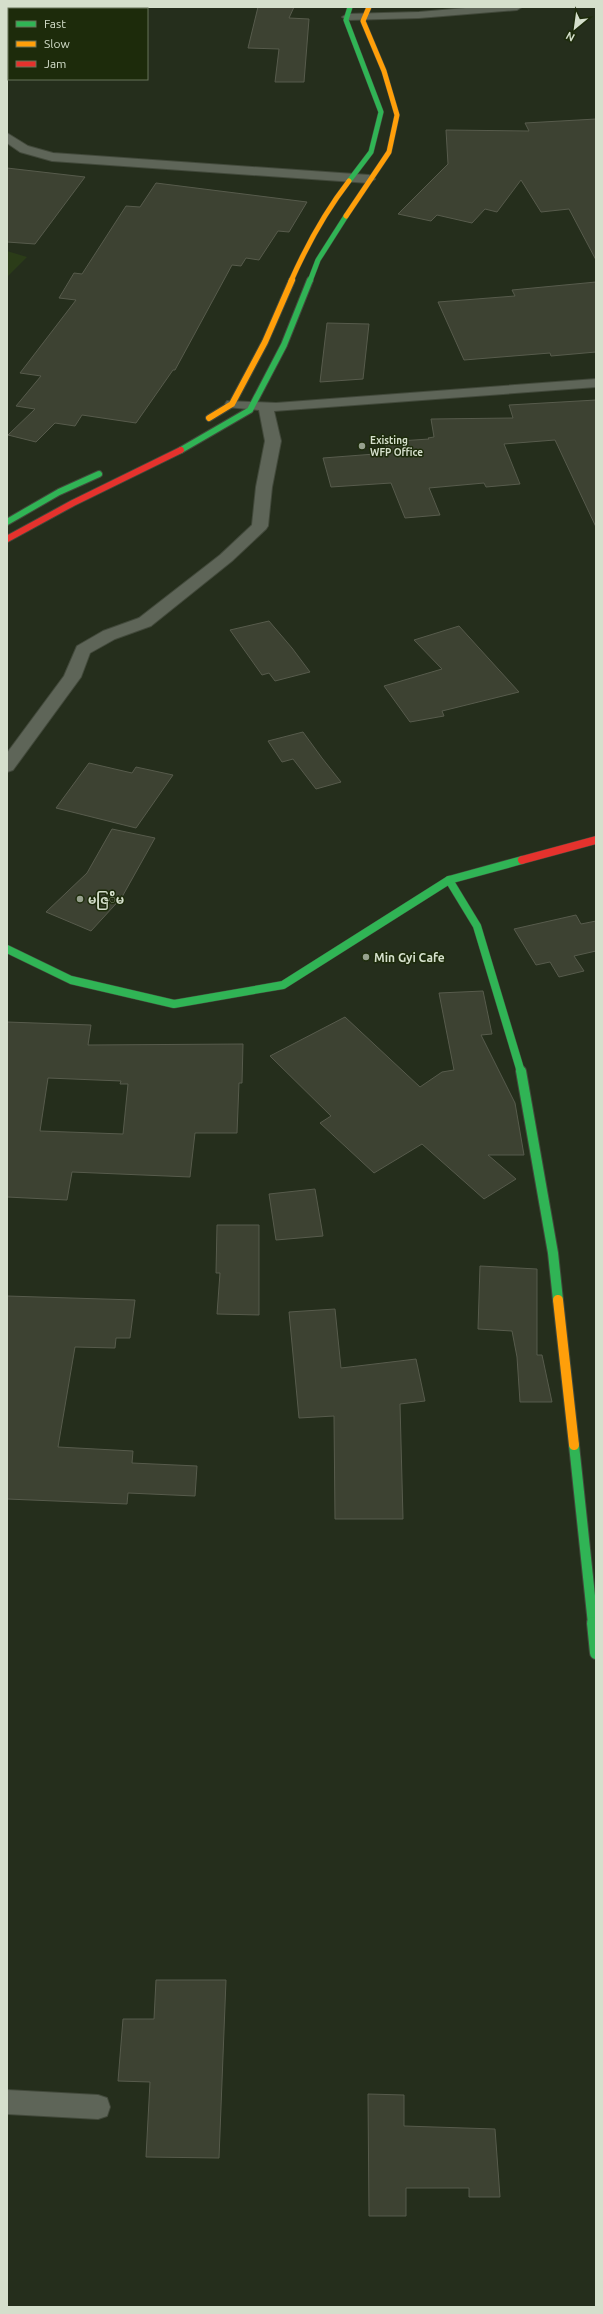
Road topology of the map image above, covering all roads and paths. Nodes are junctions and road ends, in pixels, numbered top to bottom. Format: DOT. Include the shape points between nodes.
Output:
graph roads {
  1 [pos="369,7"];
  2 [pos="516,7"];
  3 [pos="348,12"];
  4 [pos="365,18"];
  5 [pos="7,137"];
  6 [pos="352,177"];
  7 [pos="369,179"];
  8 [pos="596,383"];
  9 [pos="232,404"];
  10 [pos="259,406"];
  11 [pos="200,423"];
  12 [pos="110,469"];
  13 [pos="7,522"];
  14 [pos="7,540"];
  15 [pos="7,766"];
  16 [pos="596,840"];
  17 [pos="449,880"];
  18 [pos="7,949"];
  19 [pos="596,1653"];
  20 [pos="7,2102"];
  21 [pos="98,2107"];
  1 -- 4 [label="main road"];
  2 -- 4 [label="street"];
  3 -- 4 [label="street"];
  3 -- 6 [label="main road" via="381,112 371,152"];
  4 -- 7 [label="main road" via="363,21 384,71 397,115 389,152"];
  5 -- 6 [label="street" via="24,149 52,157"];
  6 -- 7 [label="street"];
  6 -- 9 [label="main road" via="330,206 302,256 265,342"];
  7 -- 10 [label="main road" via="318,260"];
  8 -- 10 [label="street"];
  9 -- 10 [label="street"];
  9 -- 11 [label="main road"];
  10 -- 14 [label="main road" via="184,450 73,503"];
  10 -- 15 [label="street" via="273,441 260,526 226,558 145,622 109,634 83,650 72,677"];
  12 -- 13 [label="main road" via="59,492"];
  16 -- 17 [label="main road"];
  17 -- 18 [label="main road" via="283,985 174,1004 71,980"];
  17 -- 19 [label="main road" via="477,926 523,1079 553,1253"];
  20 -- 21 [label="lane"];
}
